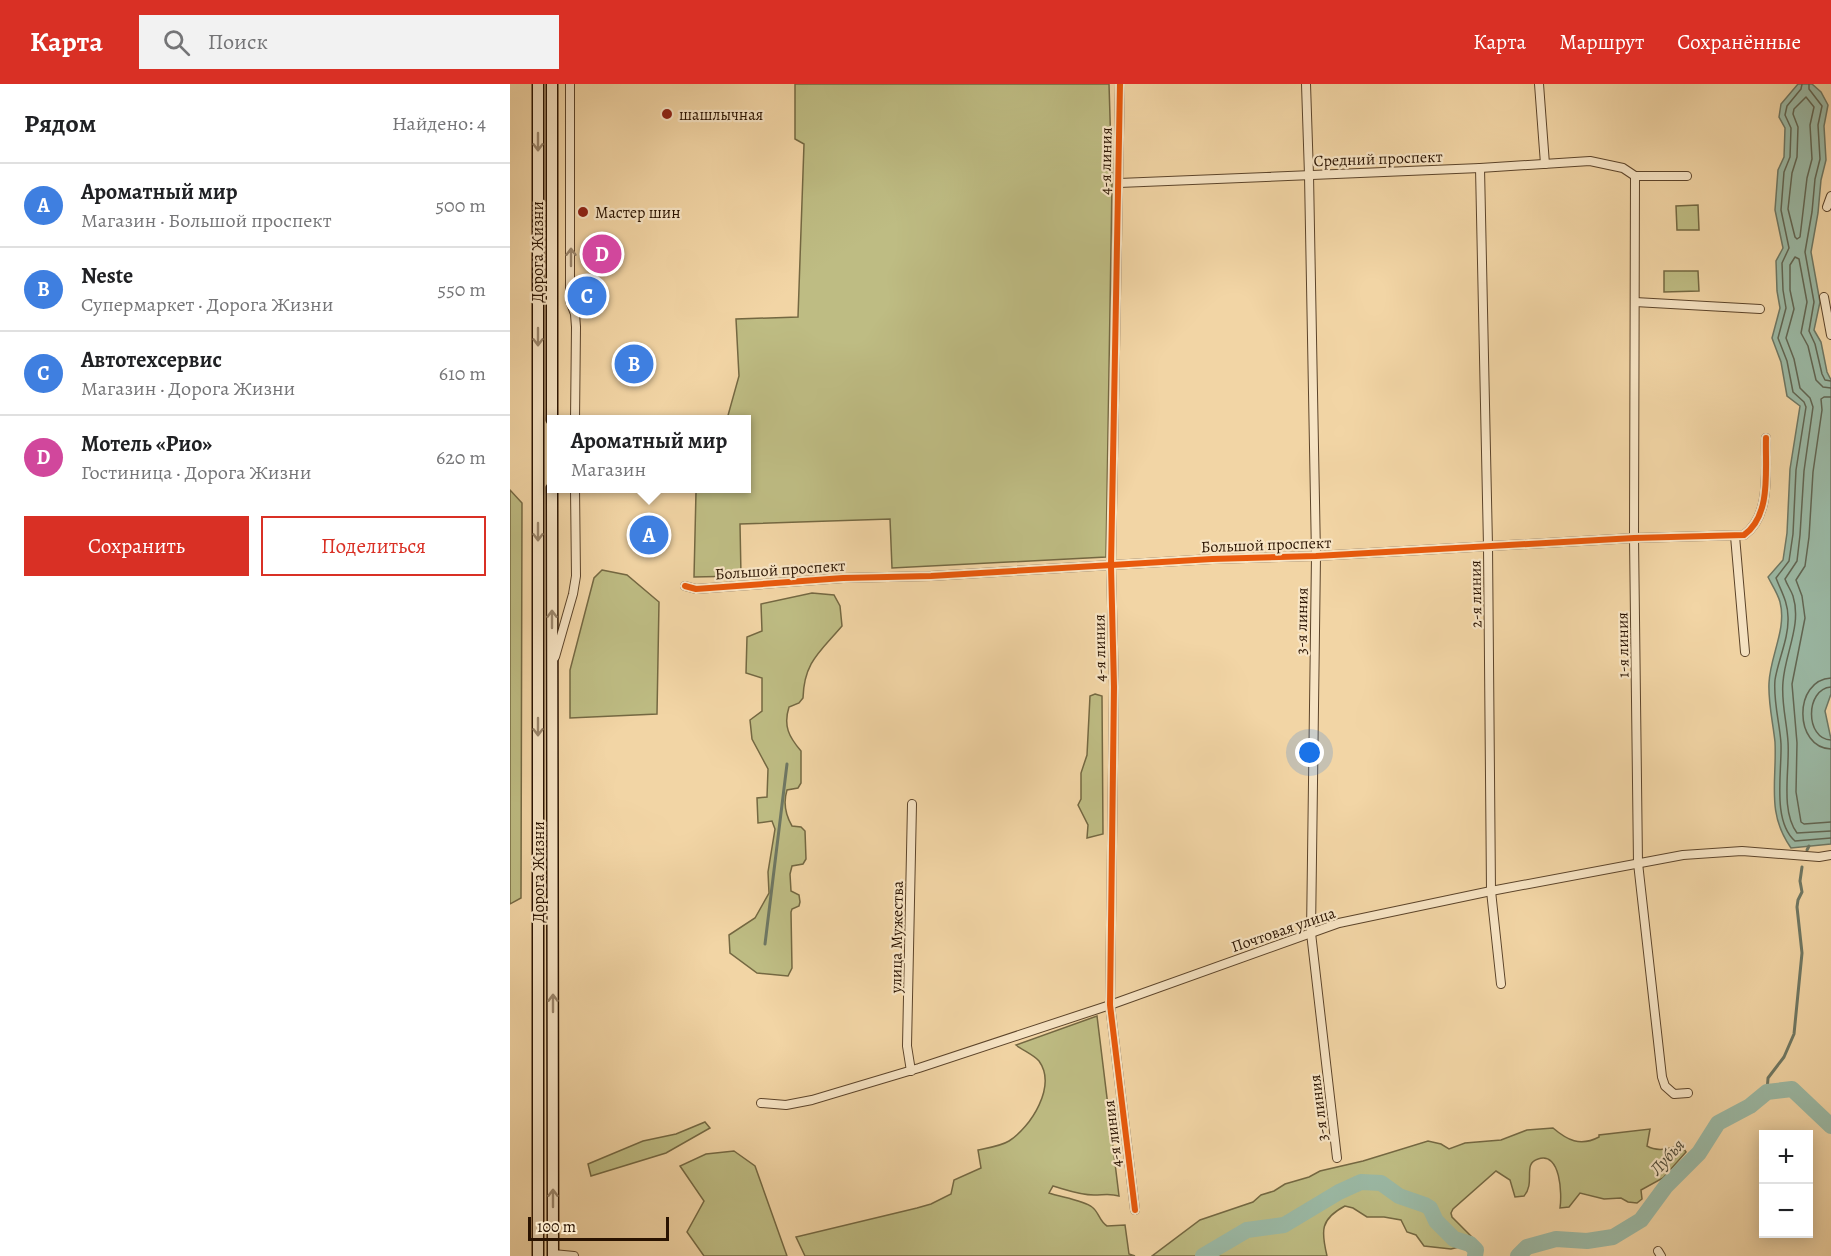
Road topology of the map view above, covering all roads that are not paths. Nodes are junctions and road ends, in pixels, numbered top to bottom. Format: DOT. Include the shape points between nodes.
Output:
graph roads {
  1 [pos="538,84"];
  2 [pos="552,84"];
  3 [pos="570,84"];
  4 [pos="1119,84"];
  5 [pos="1306,84"];
  6 [pos="1539,84"];
  7 [pos="1545,164"];
  8 [pos="1480,168"];
  9 [pos="1309,175"];
  10 [pos="1635,176"];
  11 [pos="1688,176"];
  12 [pos="1119,183"];
  13 [pos="1831,196"];
  14 [pos="1827,207"];
  15 [pos="1824,297"];
  16 [pos="1635,302"];
  17 [pos="1760,309"];
  18 [pos="1831,335"];
  19 [pos="552,415"];
  20 [pos="575,415"];
  21 [pos="1766,438"];
  22 [pos="552,493"];
  23 [pos="575,493"];
  24 [pos="1735,536"];
  25 [pos="1634,538"];
  26 [pos="1488,546"];
  27 [pos="1316,556"];
  28 [pos="1111,566"];
  29 [pos="685,586"];
  30 [pos="1745,652"];
  31 [pos="552,667"];
  32 [pos="912,804"];
  33 [pos="1831,855"];
  34 [pos="1638,863"];
  35 [pos="1491,891"];
  36 [pos="1311,933"];
  37 [pos="1501,984"];
  38 [pos="1110,1005"];
  39 [pos="911,1071"];
  40 [pos="1688,1093"];
  41 [pos="761,1103"];
  42 [pos="1337,1158"];
  43 [pos="1134,1209"];
  44 [pos="553,1255"];
  45 [pos="538,1256"];
  46 [pos="574,1256"];
  1 -- 45 [label="main road, Дорога Жизни, one-way"];
  2 -- 19 [label="main road, Дорога Жизни"];
  20 -- 3 [label="street, one-way" via="576,327 570,300"];
  4 -- 12 [label="street, 4-я линия"];
  5 -- 9 [label="street, 3-я линия"];
  6 -- 7 [label="street"];
  7 -- 8 [label="street, Средний проспект"];
  7 -- 10 [label="street, Средний проспект" via="1590,161 1623,168"];
  8 -- 9 [label="street, Средний проспект"];
  8 -- 26 [label="street, 2-я линия"];
  9 -- 12 [label="street, Средний проспект"];
  9 -- 27 [label="street, 3-я линия"];
  10 -- 11 [label="street"];
  10 -- 16 [label="street, 1-я линия"];
  12 -- 28 [label="street, 4-я линия"];
  13 -- 14 [label="street"];
  15 -- 18 [label="street"];
  16 -- 17 [label="street"];
  16 -- 25 [label="street, 1-я линия"];
  21 -- 24 [label="street" via="1760,516 1750,531"];
  31 -- 22 [label="main road, Дорога Жизни, one-way"];
  23 -- 31 [label="street" via="576,576"];
  24 -- 25 [label="street, Большой проспект"];
  24 -- 30 [label="street"];
  25 -- 26 [label="street, Большой проспект"];
  25 -- 34 [label="street, 1-я линия"];
  26 -- 27 [label="street, Большой проспект"];
  26 -- 35 [label="street, 2-я линия"];
  27 -- 28 [label="street, Большой проспект"];
  27 -- 36 [label="street, 3-я линия"];
  28 -- 29 [label="street, Большой проспект" via="696,589"];
  28 -- 38 [label="street, 4-я линия" via="1114,687"];
  44 -- 31 [label="main road, Дорога Жизни, one-way"];
  32 -- 39 [label="street, улица Мужества" via="907,1046"];
  33 -- 34 [label="street, Почтовая улица" via="1712,852"];
  34 -- 35 [label="street, Почтовая улица"];
  34 -- 40 [label="street, 1-я линия" via="1662,1077 1674,1094"];
  35 -- 36 [label="street, Почтовая улица" via="1339,923"];
  35 -- 37 [label="street, 2-я линия"];
  36 -- 38 [label="street, Почтовая улица"];
  36 -- 42 [label="street, 3-я линия"];
  38 -- 39 [label="street, Почтовая улица"];
  38 -- 43 [label="street, 4-я линия"];
  39 -- 41 [label="street, Почтовая улица" via="812,1100 786,1105"];
  44 -- 46 [label="street"];
}
